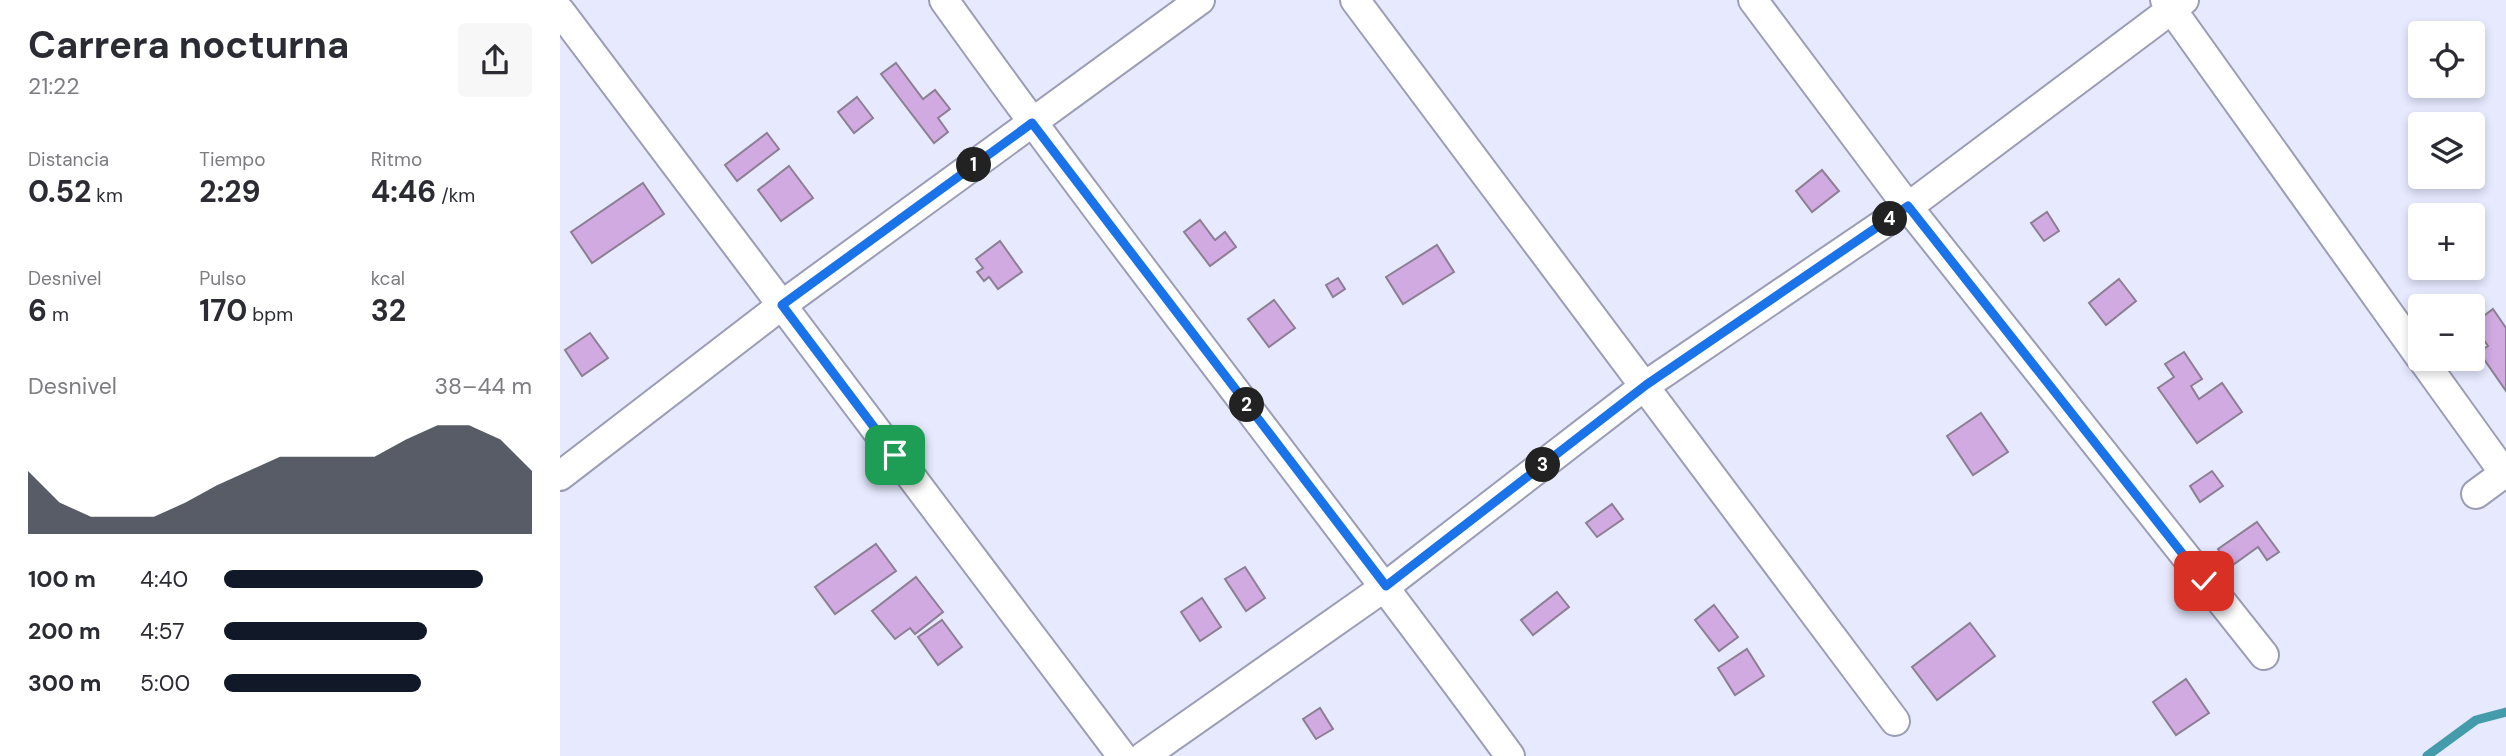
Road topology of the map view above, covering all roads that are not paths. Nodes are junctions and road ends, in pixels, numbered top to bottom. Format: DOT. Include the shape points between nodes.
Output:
graph roads {
  1 [pos="944,0"];
  2 [pos="1200,0"];
  3 [pos="1355,0"];
  4 [pos="1754,0"];
  5 [pos="2174,3"];
  6 [pos="560,11"];
  7 [pos="1032,123"];
  8 [pos="1908,206"];
  9 [pos="782,305"];
  10 [pos="2408,339"];
  11 [pos="2431,371"];
  12 [pos="1646,385"];
  13 [pos="2505,472"];
  14 [pos="560,476"];
  15 [pos="2476,494"];
  16 [pos="1386,586"];
  17 [pos="2264,655"];
  18 [pos="1895,722"];
  19 [pos="1122,756"];
  20 [pos="1144,756"];
  21 [pos="1510,756"];
  1 -- 7 [label="street"];
  2 -- 7 [label="street"];
  3 -- 12 [label="street"];
  4 -- 8 [label="street"];
  5 -- 8 [label="street"];
  5 -- 10 [label="street"];
  6 -- 9 [label="street"];
  7 -- 9 [label="street"];
  7 -- 16 [label="street"];
  8 -- 12 [label="street"];
  8 -- 17 [label="street"];
  9 -- 14 [label="street"];
  9 -- 19 [label="street"];
  11 -- 13 [label="street"];
  12 -- 16 [label="street"];
  12 -- 18 [label="street"];
  13 -- 15 [label="street"];
  16 -- 20 [label="street"];
  16 -- 21 [label="street"];
}
